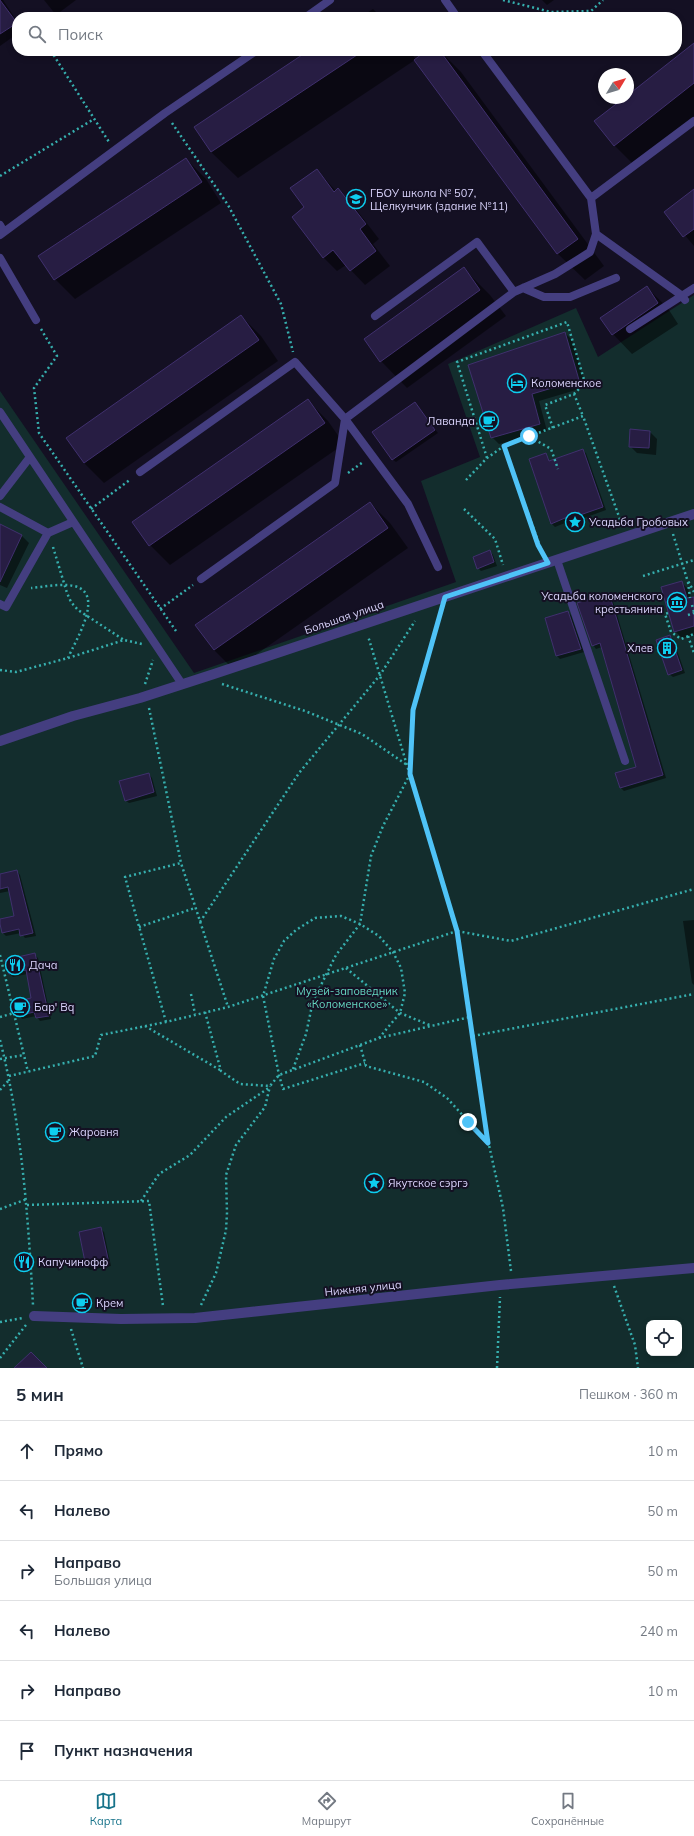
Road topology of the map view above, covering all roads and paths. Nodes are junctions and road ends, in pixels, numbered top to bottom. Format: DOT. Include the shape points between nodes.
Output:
graph roads {
  1 [pos="445,0"];
  2 [pos="503,0"];
  3 [pos="603,0"];
  4 [pos="328,1"];
  5 [pos="313,12"];
  6 [pos="453,12"];
  7 [pos="54,56"];
  8 [pos="249,56"];
  9 [pos="486,56"];
  10 [pos="165,113"];
  11 [pos="94,119"];
  12 [pos="694,121"];
  13 [pos="114,151"];
  14 [pos="0,176"];
  15 [pos="591,198"];
  16 [pos="1,231"];
  17 [pos="596,234"];
  18 [pos="0,258"];
  19 [pos="616,278"];
  20 [pos="523,288"];
  21 [pos="694,288"];
  22 [pos="514,292"];
  23 [pos="683,298"];
  24 [pos="375,316"];
  25 [pos="36,320"];
  26 [pos="630,329"];
  27 [pos="295,362"];
  28 [pos="574,394"];
  29 [pos="0,412"];
  30 [pos="583,416"];
  31 [pos="345,419"];
  32 [pos="553,428"];
  33 [pos="529,436"];
  34 [pos="504,446"];
  35 [pos="372,456"];
  36 [pos="30,457"];
  37 [pos="487,458"];
  38 [pos="558,470"];
  39 [pos="140,472"];
  40 [pos="466,480"];
  41 [pos="335,483"];
  42 [pos="0,496"];
  43 [pos="0,506"];
  44 [pos="91,509"];
  45 [pos="464,509"];
  46 [pos="694,514"];
  47 [pos="73,522"];
  48 [pos="669,522"];
  49 [pos="48,533"];
  50 [pos="626,537"];
  51 [pos="694,560"];
  52 [pos="552,562"];
  53 [pos="682,564"];
  54 [pos="438,567"];
  55 [pos="643,576"];
  56 [pos="506,577"];
  57 [pos="201,579"];
  58 [pos="687,579"];
  59 [pos="66,585"];
  60 [pos="15,589"];
  61 [pos="694,592"];
  62 [pos="445,597"];
  63 [pos="690,598"];
  64 [pos="425,603"];
  65 [pos="0,604"];
  66 [pos="692,605"];
  67 [pos="160,609"];
  68 [pos="694,612"];
  69 [pos="668,613"];
  70 [pos="87,615"];
  71 [pos="688,615"];
  72 [pos="364,623"];
  73 [pos="176,631"];
  74 [pos="694,634"];
  75 [pos="688,636"];
  76 [pos="124,640"];
  77 [pos="157,647"];
  78 [pos="694,653"];
  79 [pos="68,658"];
  80 [pos="0,670"];
  81 [pos="380,675"];
  82 [pos="214,682"];
  83 [pos="182,684"];
  84 [pos="143,697"];
  85 [pos="339,725"];
  86 [pos="0,741"];
  87 [pos="625,762"];
  88 [pos="407,765"];
  89 [pos="410,774"];
  90 [pos="181,863"];
  91 [pos="694,889"];
  92 [pos="195,908"];
  93 [pos="200,922"];
  94 [pos="360,924"];
  95 [pos="139,927"];
  96 [pos="457,931"];
  97 [pos="393,952"];
  98 [pos="0,955"];
  99 [pos="346,968"];
  100 [pos="0,972"];
  101 [pos="4,972"];
  102 [pos="327,974"];
  103 [pos="191,994"];
  104 [pos="694,994"];
  105 [pos="262,996"];
  106 [pos="228,1007"];
  107 [pos="205,1012"];
  108 [pos="14,1013"];
  109 [pos="400,1013"];
  110 [pos="195,1014"];
  111 [pos="470,1016"];
  112 [pos="0,1017"];
  113 [pos="166,1022"];
  114 [pos="145,1026"];
  115 [pos="432,1026"];
  116 [pos="473,1036"];
  117 [pos="378,1038"];
  118 [pos="0,1040"];
  119 [pos="360,1044"];
  120 [pos="24,1054"];
  121 [pos="0,1059"];
  122 [pos="5,1060"];
  123 [pos="365,1063"];
  124 [pos="293,1069"];
  125 [pos="221,1071"];
  126 [pos="28,1072"];
  127 [pos="279,1075"];
  128 [pos="9,1078"];
  129 [pos="270,1086"];
  130 [pos="0,1090"];
  131 [pos="488,1143"];
  132 [pos="27,1199"];
  133 [pos="140,1201"];
  134 [pos="27,1205"];
  135 [pos="0,1209"];
  136 [pos="510,1257"];
  137 [pos="694,1268"];
  138 [pos="610,1276"];
  139 [pos="500,1285"];
  140 [pos="34,1316"];
  141 [pos="67,1317"];
  142 [pos="165,1318"];
  143 [pos="195,1318"];
  144 [pos="0,1322"];
  145 [pos="0,1358"];
  146 [pos="83,1368"];
  147 [pos="496,1368"];
  148 [pos="638,1368"];
  1 -- 6 [label="lane"];
  2 -- 3 [label="path" via="551,12 591,11"];
  4 -- 5 [label="lane"];
  7 -- 11 [label="path"];
  8 -- 10 [label="lane"];
  9 -- 15 [label="lane"];
  10 -- 13 [label="lane"];
  10 -- 27 [label="path" via="228,205 281,304"];
  11 -- 13 [label="path"];
  11 -- 14 [label="path"];
  12 -- 15 [label="lane"];
  13 -- 16 [label="lane"];
  15 -- 17 [label="lane"];
  17 -- 20 [label="lane" via="590,252 556,274"];
  17 -- 23 [label="lane"];
  18 -- 25 [label="lane"];
  19 -- 20 [label="lane" via="570,297 544,297"];
  20 -- 22 [label="lane"];
  21 -- 23 [label="lane"];
  22 -- 24 [label="lane" via="477,242"];
  22 -- 31 [label="lane"];
  23 -- 26 [label="lane"];
  25 -- 44 [label="path" via="57,356 34,388 39,433"];
  27 -- 31 [label="lane"];
  27 -- 39 [label="lane"];
  28 -- 30 [label="path"];
  28 -- 32 [label="path" via="545,405"];
  28 -- 37 [label="path" via="585,383 567,322 457,362"];
  29 -- 36 [label="lane"];
  30 -- 32 [label="path"];
  30 -- 50 [label="path"];
  31 -- 35 [label="lane"];
  31 -- 41 [label="lane"];
  32 -- 33 [label="path"];
  33 -- 34 [label="path"];
  33 -- 38 [label="path" via="551,450"];
  34 -- 37 [label="path"];
  34 -- 52 [label="path" via="538,545"];
  35 -- 41 [label="path"];
  35 -- 54 [label="lane" via="408,504"];
  36 -- 42 [label="lane"];
  36 -- 47 [label="lane"];
  37 -- 40 [label="path"];
  39 -- 44 [label="path"];
  41 -- 57 [label="lane"];
  43 -- 49 [label="lane"];
  44 -- 67 [label="path"];
  45 -- 56 [label="path" via="495,539"];
  46 -- 48 [label="street, Большая улица"];
  47 -- 49 [label="lane"];
  47 -- 77 [label="lane"];
  48 -- 50 [label="street, Большая улица"];
  48 -- 53 [label="path"];
  49 -- 59 [label="path"];
  49 -- 60 [label="lane"];
  50 -- 52 [label="street, Большая улица"];
  51 -- 53 [label="path"];
  52 -- 56 [label="street, Большая улица"];
  52 -- 87 [label="lane"];
  53 -- 55 [label="path"];
  53 -- 58 [label="path"];
  56 -- 62 [label="street, Большая улица"];
  57 -- 67 [label="path"];
  58 -- 61 [label="path"];
  58 -- 63 [label="path"];
  59 -- 60 [label="path"];
  59 -- 70 [label="path" via="66,593 71,602"];
  59 -- 70 [label="path" via="76,586 85,592 90,602"];
  60 -- 65 [label="lane" via="6,607"];
  62 -- 64 [label="street, Большая улица"];
  62 -- 89 [label="path" via="413,710"];
  64 -- 72 [label="street, Большая улица"];
  64 -- 81 [label="path"];
  66 -- 68 [label="path"];
  67 -- 73 [label="path"];
  68 -- 71 [label="path"];
  69 -- 75 [label="path" via="665,614 671,632 681,638"];
  70 -- 76 [label="path"];
  70 -- 79 [label="path"];
  72 -- 81 [label="path"];
  72 -- 83 [label="street, Большая улица"];
  74 -- 75 [label="path"];
  75 -- 78 [label="path"];
  76 -- 77 [label="path"];
  76 -- 79 [label="path"];
  77 -- 83 [label="lane"];
  77 -- 84 [label="path"];
  79 -- 80 [label="path" via="16,672"];
  81 -- 85 [label="path"];
  81 -- 88 [label="path"];
  82 -- 85 [label="path" via="305,711"];
  83 -- 84 [label="street, Большая улица"];
  84 -- 86 [label="street, Большая улица" via="73,716"];
  84 -- 90 [label="path"];
  85 -- 88 [label="path" via="362,734"];
  85 -- 93 [label="path" via="299,773"];
  88 -- 89 [label="path"];
  89 -- 94 [label="path" via="383,826 371,856"];
  89 -- 96 [label="path"];
  90 -- 92 [label="path"];
  90 -- 95 [label="path" via="125,877"];
  91 -- 96 [label="path" via="511,941"];
  92 -- 93 [label="path"];
  92 -- 95 [label="path"];
  93 -- 106 [label="path"];
  94 -- 97 [label="path" via="379,936"];
  94 -- 102 [label="path" via="336,956"];
  94 -- 105 [label="path" via="341,916 315,918 296,930 284,941 274,958"];
  95 -- 113 [label="path"];
  96 -- 97 [label="path"];
  96 -- 111 [label="path"];
  97 -- 99 [label="path"];
  97 -- 109 [label="path" via="401,968 405,993"];
  98 -- 101 [label="path"];
  99 -- 102 [label="path"];
  99 -- 109 [label="path"];
  100 -- 101 [label="path"];
  101 -- 108 [label="path"];
  102 -- 105 [label="path"];
  102 -- 124 [label="path" via="314,1001 306,1034"];
  103 -- 110 [label="path"];
  104 -- 116 [label="path"];
  105 -- 106 [label="path"];
  105 -- 127 [label="path"];
  106 -- 107 [label="path"];
  107 -- 110 [label="path"];
  107 -- 125 [label="path"];
  108 -- 112 [label="path"];
  108 -- 120 [label="path"];
  109 -- 115 [label="path"];
  109 -- 117 [label="path"];
  110 -- 113 [label="path"];
  111 -- 115 [label="path"];
  111 -- 116 [label="path"];
  113 -- 114 [label="path"];
  114 -- 125 [label="path"];
  114 -- 126 [label="path" via="101,1035 95,1056"];
  115 -- 117 [label="path"];
  116 -- 131 [label="path"];
  117 -- 119 [label="path"];
  118 -- 122 [label="path"];
  119 -- 123 [label="path"];
  119 -- 124 [label="path"];
  120 -- 122 [label="path"];
  120 -- 126 [label="path"];
  121 -- 122 [label="path"];
  122 -- 128 [label="path"];
  123 -- 127 [label="path" via="283,1089"];
  123 -- 131 [label="path" via="366,1066 424,1082 447,1098"];
  124 -- 127 [label="path"];
  125 -- 129 [label="path" via="240,1084"];
  126 -- 128 [label="path"];
  127 -- 129 [label="path"];
  128 -- 130 [label="path"];
  128 -- 132 [label="path"];
  129 -- 133 [label="path" via="226,1117 190,1155 159,1174"];
  129 -- 143 [label="path" via="266,1107 236,1145 226,1175 226,1230 216,1273"];
  131 -- 136 [label="path"];
  132 -- 134 [label="path"];
  132 -- 135 [label="path"];
  133 -- 134 [label="path"];
  133 -- 142 [label="path" via="149,1201"];
  134 -- 140 [label="path"];
  137 -- 138 [label="street, Нижняя улица"];
  138 -- 139 [label="street, Нижняя улица"];
  138 -- 148 [label="path" via="635,1345"];
  139 -- 143 [label="street, Нижняя улица"];
  139 -- 147 [label="path"];
  140 -- 141 [label="street, Нижняя улица"];
  140 -- 144 [label="path"];
  140 -- 145 [label="path"];
  141 -- 142 [label="street, Нижняя улица"];
  141 -- 146 [label="path"];
  142 -- 143 [label="street, Нижняя улица"];
}
